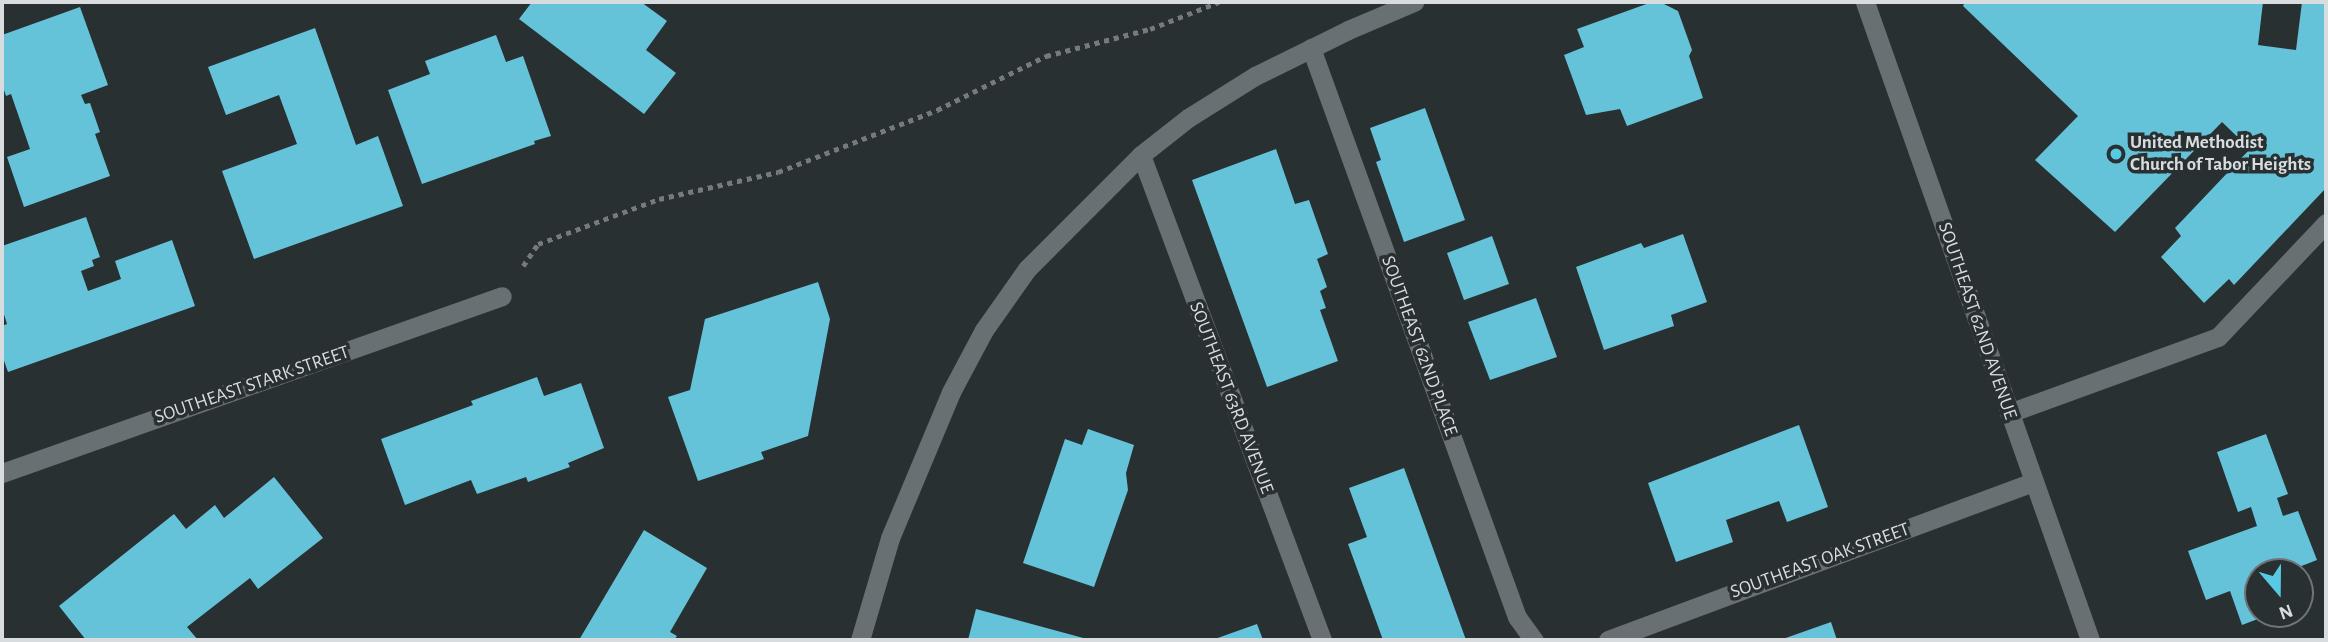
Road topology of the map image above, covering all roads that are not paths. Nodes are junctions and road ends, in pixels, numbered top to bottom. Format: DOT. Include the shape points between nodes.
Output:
graph roads {
  1 [pos="1415,2"];
  2 [pos="1865,2"];
  3 [pos="1311,48"];
  4 [pos="1140,155"];
  5 [pos="2326,223"];
  6 [pos="502,296"];
  7 [pos="2009,413"];
  8 [pos="2,474"];
  9 [pos="2034,482"];
  10 [pos="860,640"];
  11 [pos="1322,640"];
  12 [pos="1534,640"];
  13 [pos="1608,640"];
  14 [pos="2090,640"];
  1 -- 3 [label="street"];
  2 -- 7 [label="street, SOUTHEAST 62ND AVENUE"];
  3 -- 4 [label="street" via="1210,104"];
  3 -- 12 [label="street, SOUTHEAST 62ND PLACE" via="1517,617"];
  4 -- 10 [label="street" via="1027,269 984,330 915,475 890,538"];
  4 -- 11 [label="street, SOUTHEAST 63RD AVENUE"];
  5 -- 7 [label="street" via="2218,337"];
  6 -- 8 [label="street, SOUTHEAST STARK STREET"];
  7 -- 9 [label="street, SOUTHEAST 62ND AVENUE"];
  9 -- 13 [label="street, SOUTHEAST OAK STREET"];
  9 -- 14 [label="street, SOUTHEAST 62ND AVENUE"];
}
